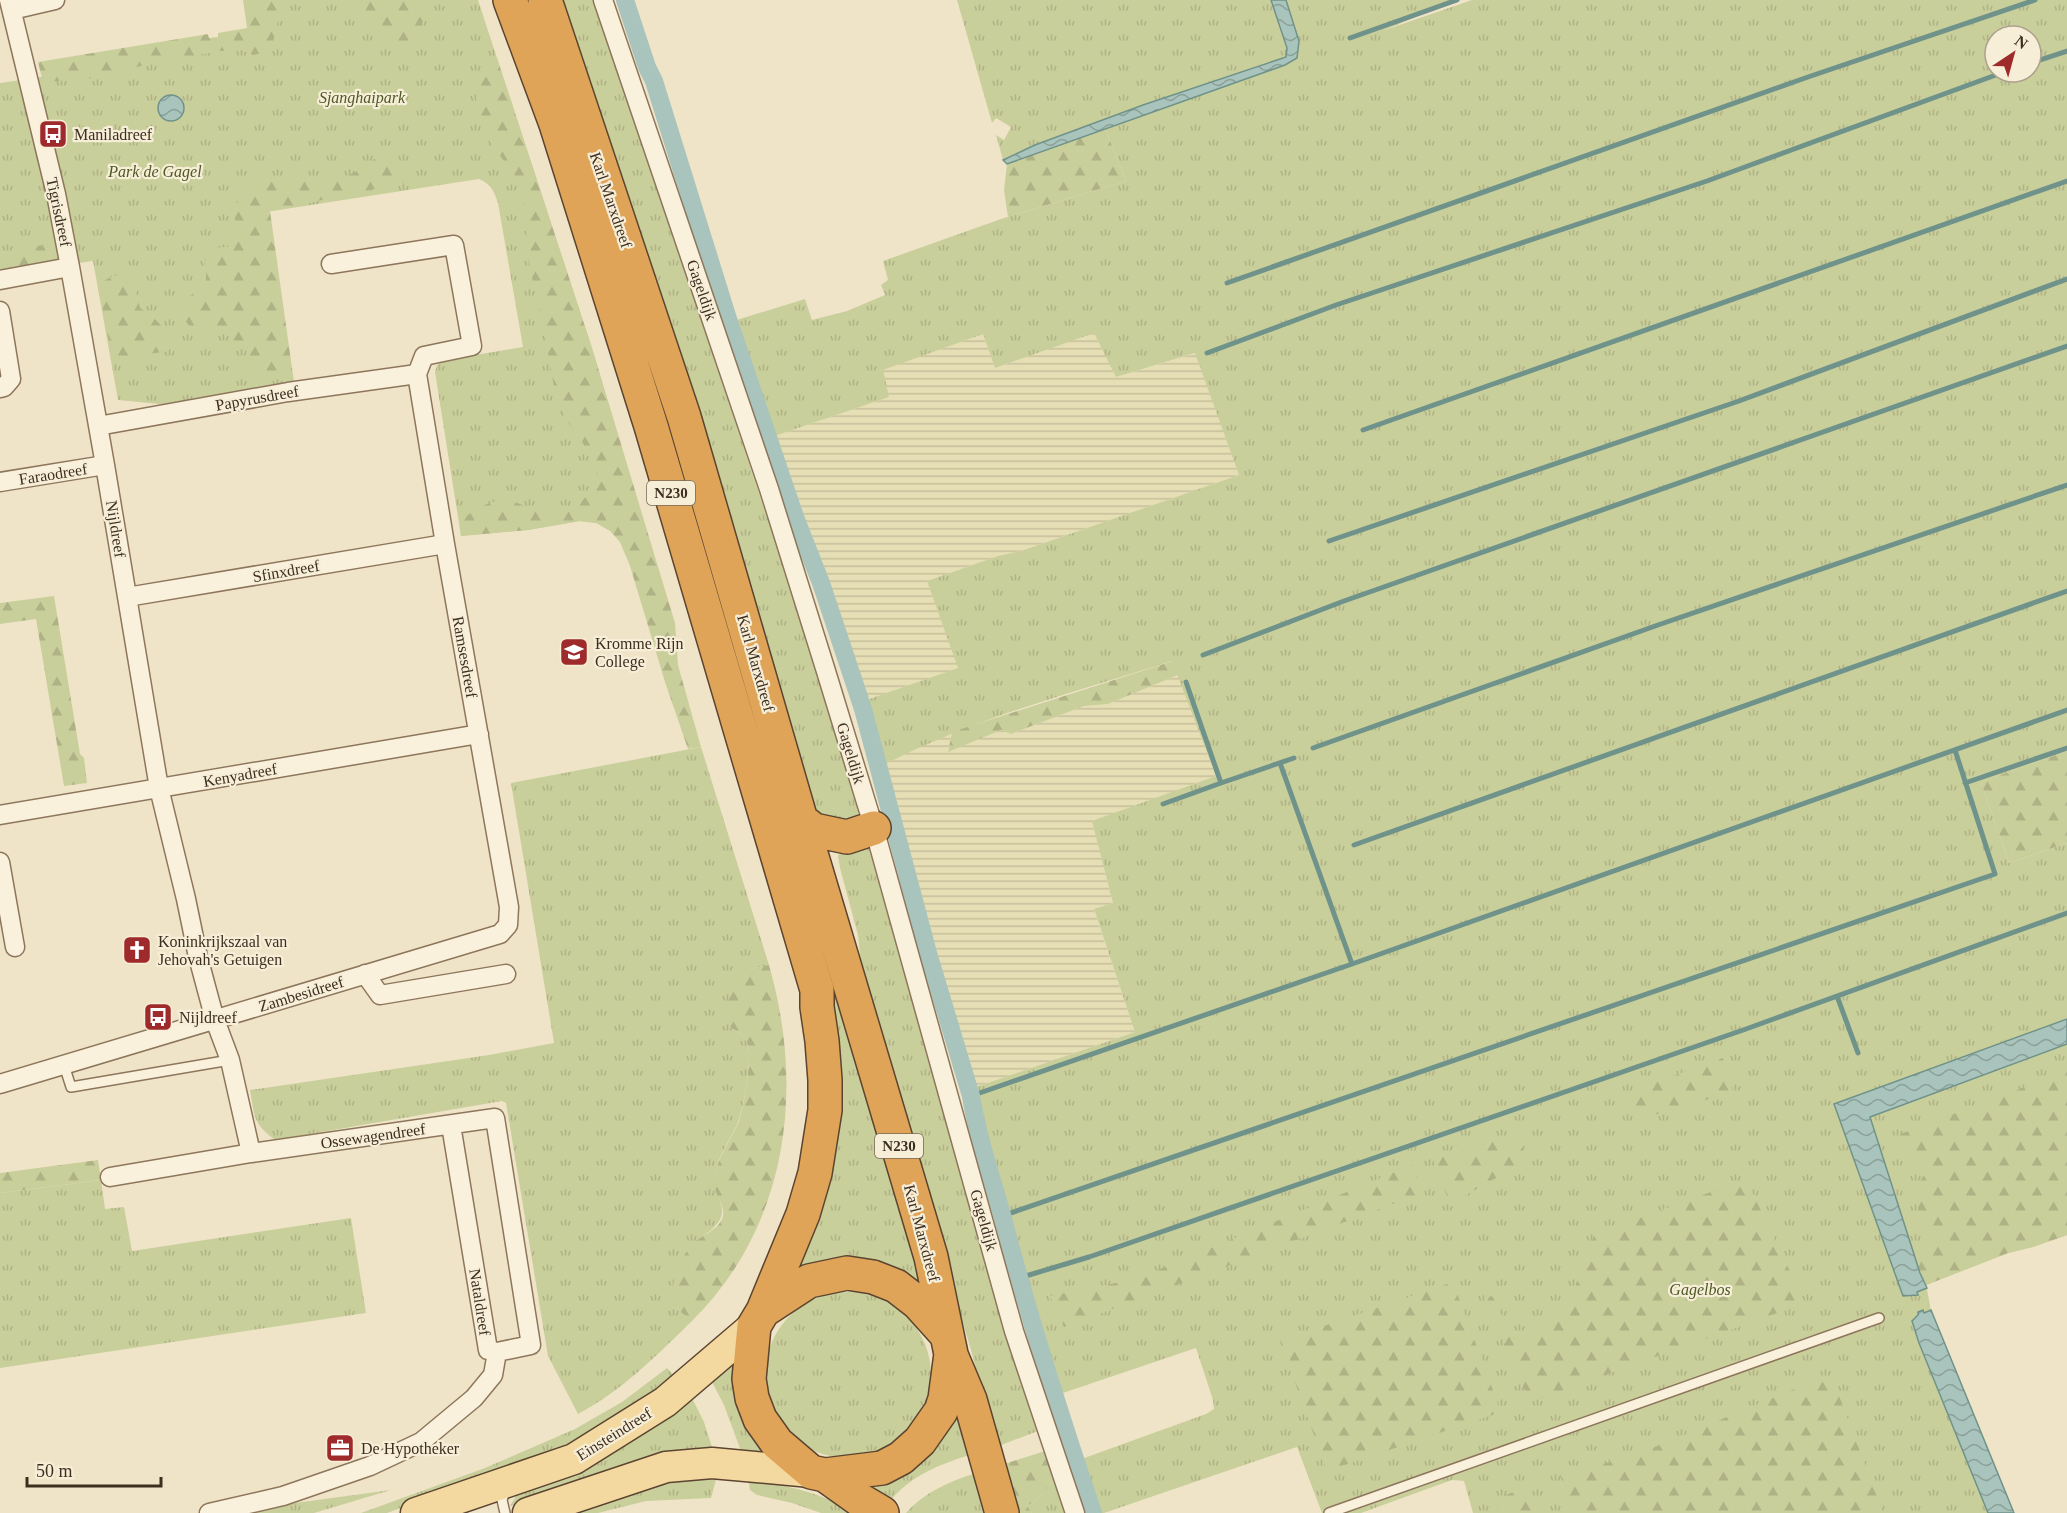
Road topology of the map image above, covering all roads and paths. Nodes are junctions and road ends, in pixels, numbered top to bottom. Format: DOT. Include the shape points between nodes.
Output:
graph roads {
  1 [pos="55,0"];
  2 [pos="510,0"];
  3 [pos="544,0"];
  4 [pos="603,0"];
  5 [pos="10,5"];
  6 [pos="331,264"];
  7 [pos="70,267"];
  8 [pos="0,280"];
  9 [pos="0,311"];
  10 [pos="419,381"];
  11 [pos="0,388"];
  12 [pos="98,426"];
  13 [pos="105,465"];
  14 [pos="0,482"];
  15 [pos="445,544"];
  16 [pos="127,597"];
  17 [pos="479,734"];
  18 [pos="159,788"];
  19 [pos="0,815"];
  20 [pos="801,820"];
  21 [pos="861,832"];
  22 [pos="0,862"];
  23 [pos="822,890"];
  24 [pos="508,925"];
  25 [pos="15,948"];
  26 [pos="365,974"];
  27 [pos="506,974"];
  28 [pos="215,1020"];
  29 [pos="230,1060"];
  30 [pos="64,1065"];
  31 [pos="0,1084"];
  32 [pos="495,1118"];
  33 [pos="451,1125"];
  34 [pos="250,1154"];
  35 [pos="110,1178"];
  36 [pos="758,1318"];
  37 [pos="1879,1318"];
  38 [pos="948,1343"];
  39 [pos="497,1352"];
  40 [pos="818,1474"];
  41 [pos="509,1482"];
  42 [pos="208,1513"];
  43 [pos="416,1513"];
  44 [pos="505,1513"];
  45 [pos="528,1513"];
  46 [pos="882,1513"];
  47 [pos="1002,1513"];
  48 [pos="1075,1513"];
  49 [pos="1329,1513"];
  1 -- 5 [label="street"];
  2 -- 36 [label="highway, Karl Marxdreef / N230" via="556,124 651,426 817,990 825,1110 815,1173 803,1214"];
  3 -- 20 [label="highway, Karl Marxdreef / N230" via="684,417"];
  4 -- 21 [label="street, Gageldijk" via="769,489"];
  5 -- 7 [label="street, Tigrisdreef"];
  6 -- 10 [label="street" via="453,245 472,346 424,356"];
  7 -- 8 [label="street"];
  7 -- 12 [label="street, Tigrisdreef"];
  9 -- 11 [label="street" via="11,379"];
  10 -- 12 [label="street, Papyrusdreef" via="288,392"];
  10 -- 15 [label="street, Ramsesdreef"];
  12 -- 13 [label="street, Nijldreef"];
  13 -- 14 [label="street, Faraodreef"];
  13 -- 16 [label="street, Nijldreef"];
  15 -- 16 [label="street, Sfinxdreef"];
  15 -- 17 [label="street, Ramsesdreef"];
  16 -- 18 [label="street, Nijldreef"];
  17 -- 18 [label="street, Kenyadreef"];
  17 -- 24 [label="street, Ramsesdreef" via="509,907"];
  18 -- 19 [label="street, Kenyadreef"];
  18 -- 28 [label="street, Nijldreef"];
  20 -- 21 [label="highway" via="814,830"];
  20 -- 23 [label="highway, Karl Marxdreef / N230"];
  21 -- 23 [label="highway" via="830,860"];
  21 -- 48 [label="street, Gageldijk" via="1014,1331"];
  22 -- 25 [label="street"];
  23 -- 38 [label="highway, Karl Marxdreef / N230" via="931,1257"];
  24 -- 26 [label="street, Zambesidreef" via="500,934"];
  26 -- 27 [label="street, Zambesidreef" via="380,996"];
  26 -- 28 [label="street, Zambesidreef"];
  28 -- 29 [label="street"];
  28 -- 30 [label="street, Zambesidreef"];
  29 -- 30 [label="lane" via="71,1087"];
  29 -- 34 [label="street"];
  30 -- 31 [label="street, Zambesidreef"];
  32 -- 33 [label="street, Ossewagendreef"];
  32 -- 39 [label="street, Nataldreef" via="531,1345"];
  33 -- 34 [label="street, Ossewagendreef"];
  33 -- 39 [label="street, Nataldreef" via="488,1350"];
  34 -- 35 [label="street, Ossewagendreef"];
  36 -- 38 [label="highway, N230" via="808,1281 847,1274 873,1277 896,1286 918,1303"];
  36 -- 40 [label="highway, N230" via="749,1379 760,1419 777,1443"];
  36 -- 41 [label="main road, Einsteindreef" via="665,1402 574,1460"];
  37 -- 49 [label="lane"];
  38 -- 40 [label="highway, N230" via="945,1399 921,1441 882,1468"];
  38 -- 47 [label="highway, N230" via="970,1400"];
  39 -- 42 [label="street" via="493,1375 474,1398 421,1442 370,1466 283,1496"];
  40 -- 45 [label="main road" via="712,1463 666,1467"];
  40 -- 46 [label="highway, N230"];
  41 -- 43 [label="main road, Einsteindreef"];
  41 -- 44 [label="lane" via="502,1500"];
}
